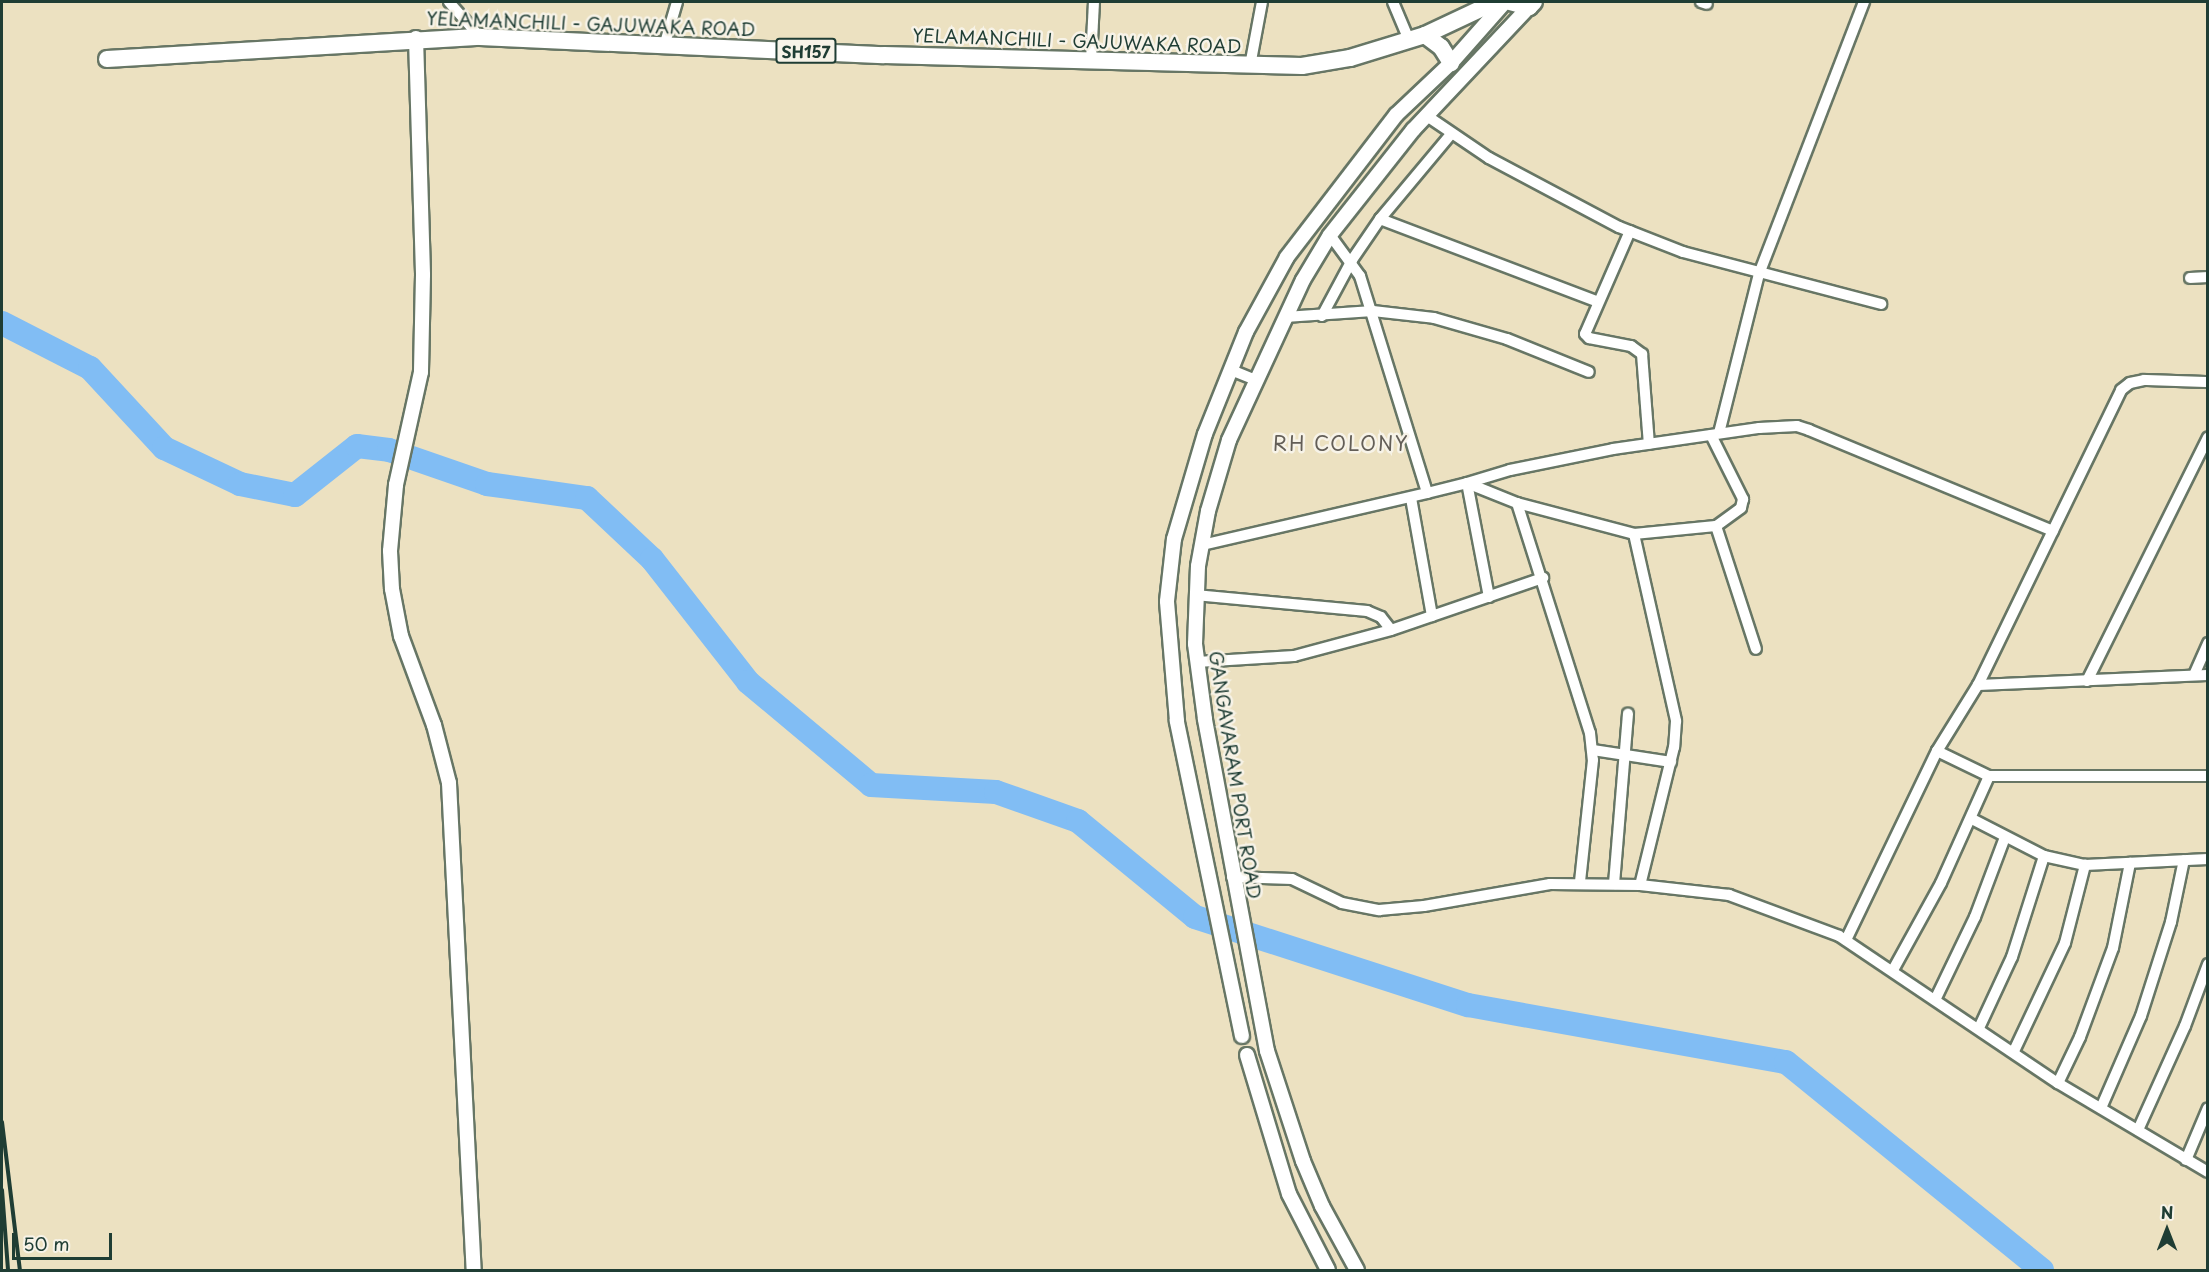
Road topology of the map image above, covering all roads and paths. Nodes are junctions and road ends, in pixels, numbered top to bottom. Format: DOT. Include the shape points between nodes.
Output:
graph roads {
  1 [pos="448,2"];
  2 [pos="677,2"];
  3 [pos="1094,2"];
  4 [pos="1262,2"];
  5 [pos="1393,2"];
  6 [pos="1505,2"];
  7 [pos="1510,2"];
  8 [pos="1864,2"];
  9 [pos="1488,3"];
  10 [pos="1531,4"];
  11 [pos="480,37"];
  12 [pos="1417,37"];
  13 [pos="416,38"];
  14 [pos="665,43"];
  15 [pos="106,59"];
  16 [pos="1092,61"];
  17 [pos="1451,63"];
  18 [pos="1250,66"];
  19 [pos="1427,116"];
  20 [pos="1451,135"];
  21 [pos="1380,219"];
  22 [pos="1630,231"];
  23 [pos="1329,235"];
  24 [pos="1352,260"];
  25 [pos="1759,274"];
  26 [pos="2208,277"];
  27 [pos="2190,278"];
  28 [pos="1596,301"];
  29 [pos="1881,304"];
  30 [pos="1373,311"];
  31 [pos="1322,316"];
  32 [pos="1285,317"];
  33 [pos="1231,370"];
  34 [pos="1589,372"];
  35 [pos="1256,380"];
  36 [pos="2208,382"];
  37 [pos="1715,434"];
  38 [pos="2208,437"];
  39 [pos="1649,444"];
  40 [pos="1467,483"];
  41 [pos="1427,493"];
  42 [pos="1411,498"];
  43 [pos="1517,503"];
  44 [pos="1716,526"];
  45 [pos="2053,531"];
  46 [pos="1634,534"];
  47 [pos="1202,545"];
  48 [pos="1543,578"];
  49 [pos="1195,594"];
  50 [pos="1489,597"];
  51 [pos="1432,616"];
  52 [pos="1391,630"];
  53 [pos="2208,643"];
  54 [pos="1756,649"];
  55 [pos="1197,662"];
  56 [pos="2194,675"];
  57 [pos="2208,675"];
  58 [pos="2086,681"];
  59 [pos="1978,685"];
  60 [pos="1628,714"];
  61 [pos="1593,750"];
  62 [pos="1936,751"];
  63 [pos="1625,753"];
  64 [pos="1671,762"];
  65 [pos="1989,776"];
  66 [pos="2208,776"];
  67 [pos="1972,819"];
  68 [pos="2005,837"];
  69 [pos="2044,856"];
  70 [pos="2208,859"];
  71 [pos="2184,860"];
  72 [pos="2130,863"];
  73 [pos="2085,865"];
  74 [pos="1233,881"];
  75 [pos="1580,882"];
  76 [pos="1614,884"];
  77 [pos="1640,885"];
  78 [pos="1843,938"];
  79 [pos="2208,964"];
  80 [pos="1893,970"];
  81 [pos="1936,998"];
  82 [pos="1979,1028"];
  83 [pos="1242,1036"];
  84 [pos="2014,1051"];
  85 [pos="1247,1055"];
  86 [pos="2058,1083"];
  87 [pos="2101,1108"];
  88 [pos="2208,1108"];
  89 [pos="2138,1130"];
  90 [pos="2186,1160"];
  91 [pos="2208,1172"];
  92 [pos="474,1270"];
  93 [pos="1328,1270"];
  94 [pos="1358,1270"];
  1 -- 11 [label="street"];
  2 -- 14 [label="street"];
  3 -- 16 [label="street"];
  4 -- 18 [label="street"];
  5 -- 12 [label="street"];
  6 -- 17 [label="street"];
  7 -- 10 [label="main road"];
  8 -- 25 [label="street"];
  9 -- 12 [label="main road, YELAMANCHILI - GAJUWAKA ROAD / SH157"];
  10 -- 19 [label="street, GANGAVARAM PORT ROAD"];
  11 -- 13 [label="main road, YELAMANCHILI - GAJUWAKA ROAD / SH157"];
  11 -- 14 [label="main road, YELAMANCHILI - GAJUWAKA ROAD / SH157"];
  12 -- 17 [label="main road" via="1441,47"];
  12 -- 18 [label="main road, YELAMANCHILI - GAJUWAKA ROAD / SH157" via="1350,58 1302,66"];
  13 -- 15 [label="main road, YELAMANCHILI - GAJUWAKA ROAD / SH157"];
  13 -- 92 [label="street" via="423,275 417,406 396,485 390,551 401,636 435,725 449,783"];
  14 -- 16 [label="main road, YELAMANCHILI - GAJUWAKA ROAD / SH157"];
  16 -- 18 [label="main road, YELAMANCHILI - GAJUWAKA ROAD / SH157"];
  17 -- 33 [label="street" via="1396,115 1294,247 1265,292"];
  19 -- 20 [label="street"];
  19 -- 23 [label="street, GANGAVARAM PORT ROAD"];
  20 -- 21 [label="street"];
  20 -- 22 [label="street" via="1564,200"];
  21 -- 24 [label="street"];
  21 -- 28 [label="street"];
  22 -- 25 [label="street" via="1683,252"];
  22 -- 28 [label="street"];
  23 -- 24 [label="street"];
  23 -- 32 [label="street, GANGAVARAM PORT ROAD"];
  24 -- 30 [label="street"];
  24 -- 31 [label="street"];
  25 -- 29 [label="street"];
  25 -- 37 [label="street"];
  26 -- 27 [label="street"];
  28 -- 39 [label="street" via="1586,336 1631,346 1642,354"];
  30 -- 31 [label="street"];
  30 -- 34 [label="street" via="1434,318 1471,328"];
  30 -- 41 [label="street"];
  31 -- 32 [label="street"];
  32 -- 35 [label="street, GANGAVARAM PORT ROAD"];
  33 -- 35 [label="street"];
  33 -- 83 [label="street" via="1188,489 1168,576 1168,639 1176,709"];
  35 -- 47 [label="street, GANGAVARAM PORT ROAD" via="1229,440"];
  36 -- 45 [label="street" via="2144,380 2121,390"];
  37 -- 39 [label="street"];
  37 -- 44 [label="street" via="1743,499 1741,508"];
  37 -- 45 [label="street" via="1797,426"];
  38 -- 58 [label="street"];
  39 -- 40 [label="street" via="1510,470"];
  40 -- 41 [label="street"];
  40 -- 43 [label="street"];
  40 -- 50 [label="street"];
  41 -- 42 [label="street"];
  42 -- 47 [label="street"];
  42 -- 51 [label="street"];
  43 -- 46 [label="street"];
  43 -- 48 [label="street"];
  44 -- 46 [label="street"];
  44 -- 54 [label="street"];
  45 -- 59 [label="street"];
  46 -- 64 [label="street" via="1673,699 1676,721"];
  47 -- 49 [label="street, GANGAVARAM PORT ROAD"];
  48 -- 50 [label="street"];
  48 -- 61 [label="street"];
  49 -- 52 [label="street" via="1367,610 1381,617"];
  49 -- 55 [label="street, GANGAVARAM PORT ROAD"];
  50 -- 51 [label="street"];
  51 -- 52 [label="street"];
  52 -- 55 [label="street" via="1294,656"];
  53 -- 56 [label="street"];
  55 -- 74 [label="street, GANGAVARAM PORT ROAD"];
  56 -- 57 [label="street"];
  56 -- 58 [label="street"];
  58 -- 59 [label="street"];
  59 -- 62 [label="street"];
  60 -- 63 [label="street"];
  61 -- 63 [label="street"];
  61 -- 75 [label="street"];
  62 -- 65 [label="street"];
  62 -- 78 [label="street"];
  63 -- 64 [label="street"];
  63 -- 76 [label="street"];
  64 -- 77 [label="street"];
  65 -- 66 [label="street"];
  65 -- 67 [label="street"];
  67 -- 68 [label="street"];
  67 -- 80 [label="street"];
  68 -- 69 [label="street"];
  68 -- 81 [label="street" via="1975,917"];
  69 -- 73 [label="street"];
  69 -- 82 [label="street" via="2012,957"];
  70 -- 71 [label="street"];
  71 -- 72 [label="street"];
  71 -- 87 [label="street" via="2171,922 2141,1016"];
  72 -- 73 [label="street"];
  72 -- 86 [label="street" via="2113,948 2080,1037"];
  73 -- 84 [label="street" via="2065,943"];
  74 -- 75 [label="street" via="1282,877 1342,903 1379,910"];
  74 -- 94 [label="street, GANGAVARAM PORT ROAD" via="1264,1038 1303,1161 1322,1206"];
  75 -- 76 [label="street"];
  76 -- 77 [label="street"];
  77 -- 78 [label="street" via="1729,895"];
  78 -- 80 [label="street"];
  79 -- 89 [label="street"];
  80 -- 81 [label="street"];
  81 -- 82 [label="street"];
  82 -- 84 [label="street"];
  83 -- 85 [label="street"];
  84 -- 86 [label="street"];
  85 -- 93 [label="street" via="1289,1194"];
  86 -- 87 [label="street"];
  87 -- 89 [label="street"];
  88 -- 90 [label="street"];
  89 -- 90 [label="street"];
  90 -- 91 [label="street"];
}
